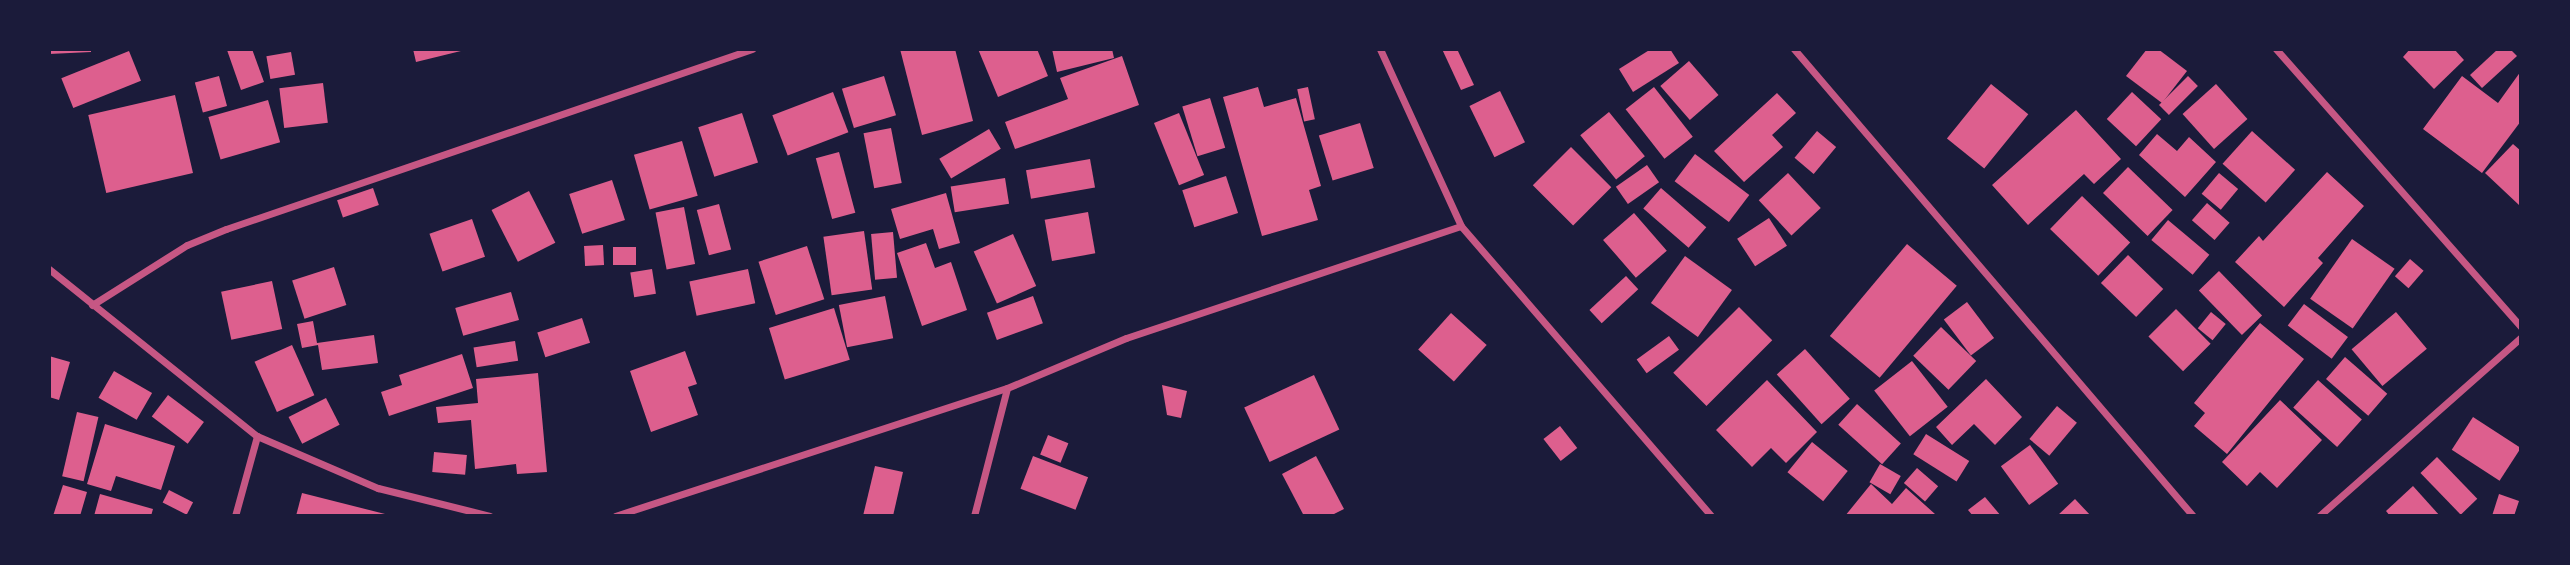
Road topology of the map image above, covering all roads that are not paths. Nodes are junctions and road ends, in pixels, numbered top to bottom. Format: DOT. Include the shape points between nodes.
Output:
graph roads {
  1 [pos="752,49"];
  2 [pos="1380,49"];
  3 [pos="1794,49"];
  4 [pos="2276,49"];
  5 [pos="1461,226"];
  6 [pos="49,269"];
  7 [pos="92,305"];
  8 [pos="2521,327"];
  9 [pos="2521,337"];
  10 [pos="1007,388"];
  11 [pos="257,436"];
  12 [pos="235,516"];
  13 [pos="490,516"];
  14 [pos="615,516"];
  15 [pos="974,516"];
  16 [pos="1711,516"];
  17 [pos="2193,516"];
  18 [pos="2319,516"];
  1 -- 7 [label="street" via="226,229 187,246"];
  2 -- 5 [label="street"];
  3 -- 17 [label="street"];
  4 -- 8 [label="street"];
  5 -- 10 [label="street" via="1126,338"];
  5 -- 16 [label="street"];
  6 -- 7 [label="street"];
  7 -- 11 [label="street"];
  9 -- 18 [label="street"];
  10 -- 14 [label="street"];
  10 -- 15 [label="street"];
  11 -- 12 [label="street"];
  11 -- 13 [label="street" via="378,488"];
}
